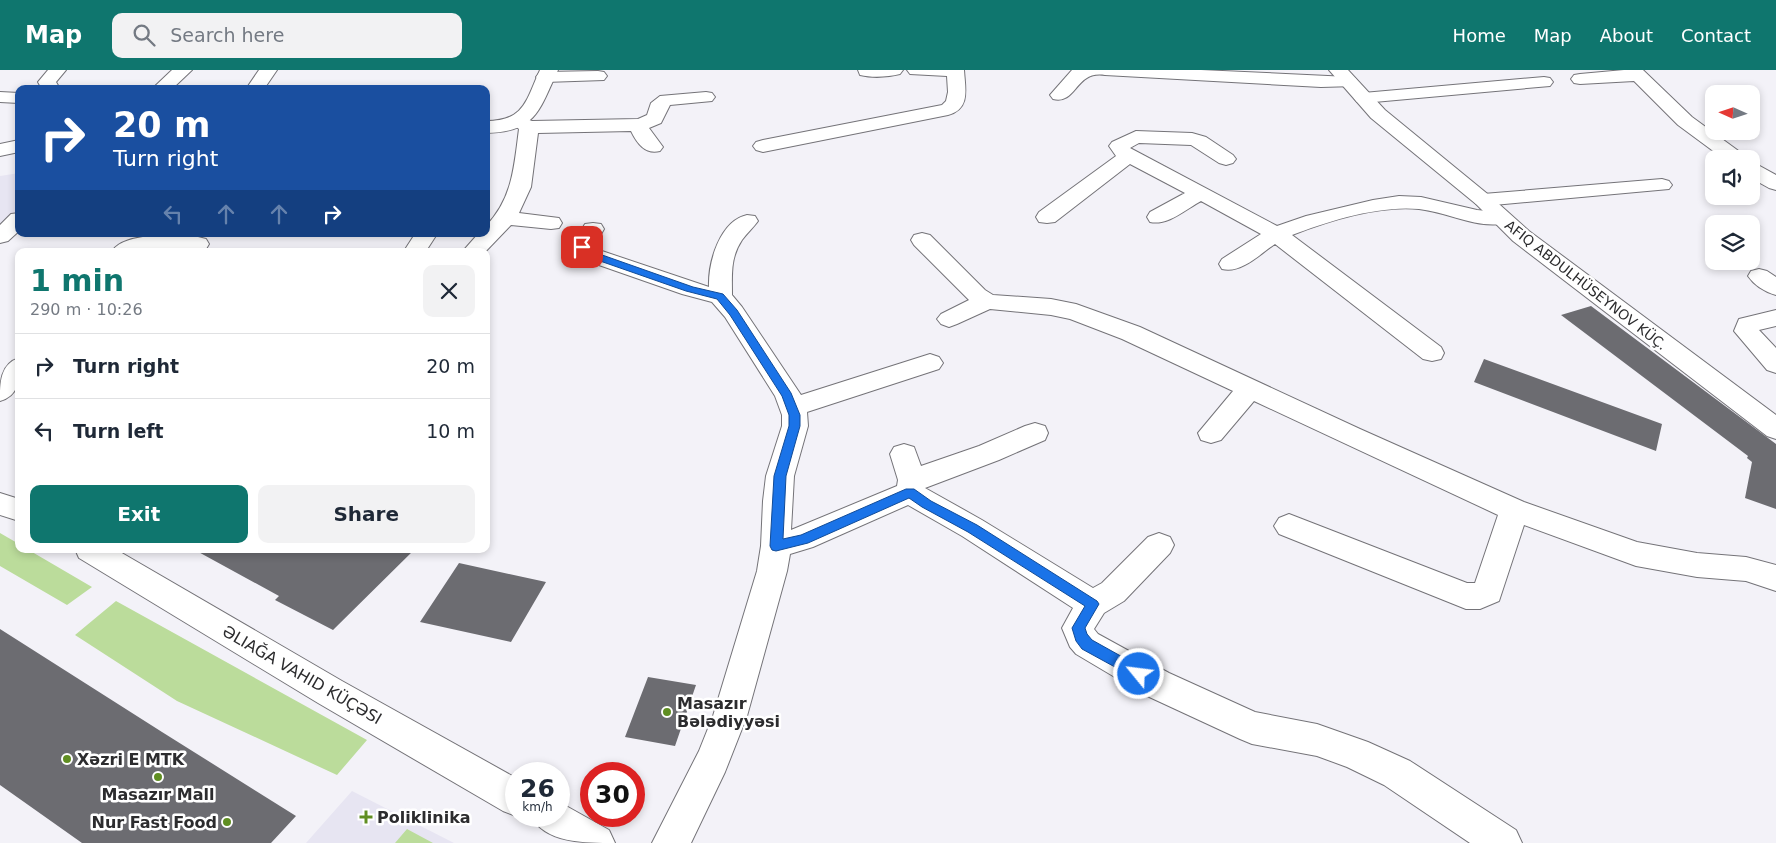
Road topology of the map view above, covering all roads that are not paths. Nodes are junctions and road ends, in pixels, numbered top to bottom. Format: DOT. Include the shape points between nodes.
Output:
graph roads {
  1 [pos="57,70"];
  2 [pos="183,70"];
  3 [pos="268,70"];
  4 [pos="894,70"];
  5 [pos="916,70"];
  6 [pos="1091,70"];
  7 [pos="1105,70"];
  8 [pos="866,71"];
  9 [pos="955,71"];
  10 [pos="1635,72"];
  11 [pos="547,73"];
  12 [pos="598,76"];
  13 [pos="1580,79"];
  14 [pos="1544,82"];
  15 [pos="1350,83"];
  16 [pos="49,85"];
  17 [pos="166,85"];
  18 [pos="258,85"];
  19 [pos="1059,95"];
  20 [pos="0,97"];
  21 [pos="706,97"];
  22 [pos="15,98"];
  23 [pos="948,109"];
  24 [pos="524,124"];
  25 [pos="638,125"];
  26 [pos="490,127"];
  27 [pos="926,129"];
  28 [pos="763,146"];
  29 [pos="15,147"];
  30 [pos="653,147"];
  31 [pos="0,150"];
  32 [pos="1725,150"];
  33 [pos="1129,156"];
  34 [pos="1226,158"];
  35 [pos="1760,174"];
  36 [pos="1776,184"];
  37 [pos="1662,185"];
  38 [pos="1200,192"];
  39 [pos="1483,200"];
  40 [pos="1047,217"];
  41 [pos="1158,217"];
  42 [pos="506,218"];
  43 [pos="1499,218"];
  44 [pos="747,221"];
  45 [pos="15,223"];
  46 [pos="550,223"];
  47 [pos="593,229"];
  48 [pos="490,234"];
  49 [pos="1276,234"];
  50 [pos="0,236"];
  51 [pos="424,237"];
  52 [pos="488,237"];
  53 [pos="922,240"];
  54 [pos="198,244"];
  55 [pos="128,248"];
  56 [pos="417,248"];
  57 [pos="477,248"];
  58 [pos="1230,264"];
  59 [pos="720,297"];
  60 [pos="987,301"];
  61 [pos="1776,318"];
  62 [pos="949,319"];
  63 [pos="1432,353"];
  64 [pos="930,363"];
  65 [pos="1776,364"];
  66 [pos="15,372"];
  67 [pos="1250,389"];
  68 [pos="0,392"];
  69 [pos="793,407"];
  70 [pos="1776,429"];
  71 [pos="1035,433"];
  72 [pos="1210,433"];
  73 [pos="904,454"];
  74 [pos="911,486"];
  75 [pos="0,504"];
  76 [pos="15,509"];
  77 [pos="1514,510"];
  78 [pos="1289,526"];
  79 [pos="1159,545"];
  80 [pos="776,546"];
  81 [pos="97,553"];
  82 [pos="1776,578"];
  83 [pos="1092,604"];
  84 [pos="505,792"];
  85 [pos="568,827"];
  86 [pos="596,843"];
  87 [pos="671,843"];
  88 [pos="1503,843"];
  1 -- 16 [label="street" via="47,82"];
  2 -- 17 [label="street"];
  3 -- 18 [label="street"];
  4 -- 8 [label="street"];
  5 -- 9 [label="street"];
  6 -- 19 [label="street" via="1080,72"];
  7 -- 15 [label="street"];
  9 -- 23 [label="street" via="958,99"];
  10 -- 13 [label="street"];
  10 -- 32 [label="street" via="1685,121"];
  11 -- 12 [label="street"];
  11 -- 24 [label="street"];
  14 -- 15 [label="street"];
  15 -- 39 [label="street, AFIQ ABDULHÜSEYNOV KÜÇ." via="1398,132"];
  20 -- 22 [label="street"];
  21 -- 25 [label="street" via="666,100 660,103 657,116 651,122"];
  23 -- 27 [label="street"];
  23 -- 28 [label="street"];
  24 -- 25 [label="street"];
  24 -- 26 [label="street"];
  24 -- 42 [label="street" via="521,187"];
  25 -- 30 [label="street"];
  29 -- 31 [label="street"];
  33 -- 34 [label="street" via="1119,146 1136,137 1154,137 1199,141"];
  33 -- 38 [label="street"];
  33 -- 40 [label="street"];
  35 -- 36 [label="street"];
  37 -- 39 [label="street"];
  38 -- 41 [label="street"];
  38 -- 49 [label="street"];
  39 -- 43 [label="street, AFIQ ABDULHÜSEYNOV KÜÇ."];
  42 -- 46 [label="street"];
  42 -- 48 [label="street"];
  43 -- 49 [label="street" via="1399,202 1306,222"];
  43 -- 70 [label="street, AFIQ ABDULHÜSEYNOV KÜÇ."];
  44 -- 59 [label="street" via="731,238 724,255 720,268"];
  45 -- 50 [label="street"];
  47 -- 59 [label="street" via="582,247 584,252"];
  49 -- 58 [label="street"];
  49 -- 63 [label="street"];
  51 -- 56 [label="street"];
  52 -- 57 [label="street"];
  53 -- 60 [label="street"];
  54 -- 55 [label="street" via="142,244"];
  59 -- 69 [label="street" via="734,312"];
  60 -- 62 [label="street"];
  60 -- 67 [label="street" via="1076,312 1131,333"];
  61 -- 65 [label="street" via="1748,325 1746,331"];
  64 -- 69 [label="street"];
  66 -- 68 [label="street"];
  67 -- 72 [label="street"];
  67 -- 77 [label="street"];
  69 -- 80 [label="street" via="794,426 780,476"];
  71 -- 74 [label="street"];
  73 -- 74 [label="street"];
  74 -- 80 [label="street" via="803,539"];
  74 -- 83 [label="street" via="926,504 972,528"];
  75 -- 76 [label="street"];
  77 -- 78 [label="street" via="1488,592 1480,596 1466,596"];
  77 -- 82 [label="street" via="1636,554 1697,565 1746,569"];
  79 -- 83 [label="street" via="1113,592"];
  80 -- 87 [label="street" via="772,571 730,716 713,760"];
  81 -- 84 [label="street, ƏLIAĞA VAHID KÜÇƏSI"];
  83 -- 88 [label="street" via="1078,628 1087,644 1157,684 1252,728 1317,740 1397,773"];
  85 -- 86 [label="street"];
}
